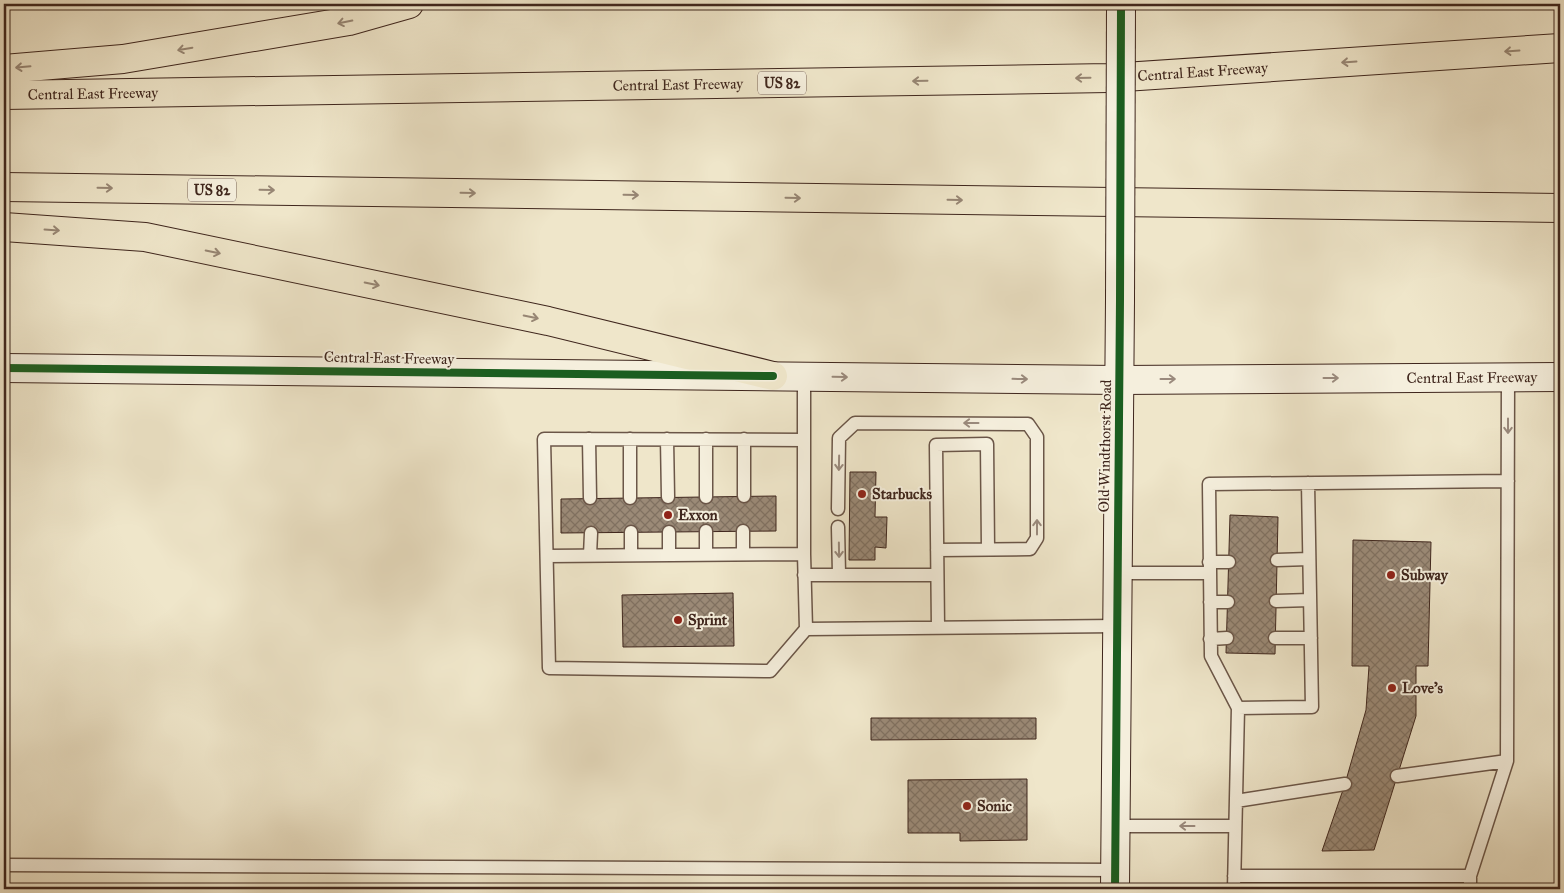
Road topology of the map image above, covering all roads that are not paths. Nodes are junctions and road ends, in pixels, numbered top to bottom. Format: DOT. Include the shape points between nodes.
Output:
graph roads {
  1 [pos="409,4"];
  2 [pos="1121,4"];
  3 [pos="1560,48"];
  4 [pos="4,69"];
  5 [pos="4,95"];
  6 [pos="4,187"];
  7 [pos="1560,208"];
  8 [pos="4,227"];
  9 [pos="4,368"];
  10 [pos="773,376"];
  11 [pos="804,377"];
  12 [pos="1508,377"];
  13 [pos="1560,377"];
  14 [pos="1120,380"];
  15 [pos="589,439"];
  16 [pos="630,439"];
  17 [pos="667,439"];
  18 [pos="706,439"];
  19 [pos="744,439"];
  20 [pos="804,440"];
  21 [pos="1508,481"];
  22 [pos="1308,483"];
  23 [pos="744,496"];
  24 [pos="668,497"];
  25 [pos="706,497"];
  26 [pos="590,498"];
  27 [pos="630,498"];
  28 [pos="838,509"];
  29 [pos="838,526"];
  30 [pos="743,531"];
  31 [pos="631,532"];
  32 [pos="669,532"];
  33 [pos="706,532"];
  34 [pos="591,533"];
  35 [pos="988,549"];
  36 [pos="937,550"];
  37 [pos="706,554"];
  38 [pos="743,554"];
  39 [pos="804,554"];
  40 [pos="590,555"];
  41 [pos="631,555"];
  42 [pos="669,555"];
  43 [pos="547,556"];
  44 [pos="1309,559"];
  45 [pos="1277,560"];
  46 [pos="1228,562"];
  47 [pos="1209,567"];
  48 [pos="1118,573"];
  49 [pos="839,574"];
  50 [pos="804,575"];
  51 [pos="936,575"];
  52 [pos="1310,600"];
  53 [pos="1276,601"];
  54 [pos="1210,602"];
  55 [pos="1228,602"];
  56 [pos="1117,626"];
  57 [pos="938,627"];
  58 [pos="806,629"];
  59 [pos="1227,638"];
  60 [pos="1275,638"];
  61 [pos="1311,638"];
  62 [pos="1210,639"];
  63 [pos="1238,708"];
  64 [pos="1507,761"];
  65 [pos="1397,776"];
  66 [pos="1345,784"];
  67 [pos="1236,801"];
  68 [pos="1116,826"];
  69 [pos="1235,826"];
  70 [pos="4,865"];
  71 [pos="1115,880"];
  72 [pos="1234,883"];
  73 [pos="1470,883"];
  1 -- 4 [label="highway, one-way" via="349,21 123,59"];
  2 -- 14 [label="street, Old Windthorst Road, bridge"];
  3 -- 5 [label="highway, Central East Freeway / US 82, one-way" via="1110,78"];
  6 -- 7 [label="highway, US 82, one-way"];
  8 -- 10 [label="highway, one-way" via="145,238 548,321"];
  9 -- 10 [label="street, Central East Freeway"];
  10 -- 11 [label="street, Central East Freeway"];
  11 -- 14 [label="street, Central East Freeway, one-way"];
  11 -- 20 [label="lane"];
  12 -- 13 [label="street, Central East Freeway"];
  14 -- 12 [label="street, Central East Freeway, one-way"];
  12 -- 21 [label="lane, one-way"];
  14 -- 48 [label="street, Old Windthorst Road"];
  15 -- 16 [label="lane"];
  15 -- 26 [label="lane"];
  15 -- 43 [label="lane" via="544,439"];
  16 -- 17 [label="lane"];
  16 -- 27 [label="lane"];
  17 -- 18 [label="lane"];
  17 -- 24 [label="lane"];
  18 -- 19 [label="lane"];
  18 -- 25 [label="lane"];
  19 -- 20 [label="lane"];
  19 -- 23 [label="lane"];
  20 -- 39 [label="lane"];
  21 -- 22 [label="lane"];
  21 -- 64 [label="lane"];
  22 -- 44 [label="lane"];
  22 -- 47 [label="lane" via="1209,484"];
  35 -- 28 [label="lane, one-way" via="1030,549 1037,538 1037,437 1028,424 855,423 840,438"];
  29 -- 49 [label="lane, one-way"];
  30 -- 38 [label="lane"];
  31 -- 41 [label="lane"];
  32 -- 42 [label="lane"];
  33 -- 37 [label="lane"];
  34 -- 40 [label="lane"];
  35 -- 36 [label="lane"];
  35 -- 36 [label="lane" via="987,444 936,445"];
  36 -- 51 [label="lane"];
  37 -- 38 [label="lane"];
  37 -- 42 [label="lane"];
  38 -- 39 [label="lane"];
  39 -- 50 [label="lane"];
  40 -- 41 [label="lane"];
  40 -- 43 [label="lane"];
  41 -- 42 [label="lane"];
  43 -- 58 [label="lane" via="549,668 770,671"];
  44 -- 45 [label="lane"];
  44 -- 52 [label="lane"];
  46 -- 47 [label="lane"];
  47 -- 48 [label="lane"];
  47 -- 54 [label="lane"];
  48 -- 56 [label="street, Old Windthorst Road"];
  49 -- 50 [label="lane"];
  49 -- 51 [label="lane"];
  50 -- 58 [label="lane"];
  51 -- 57 [label="lane"];
  52 -- 53 [label="lane"];
  52 -- 61 [label="lane"];
  54 -- 55 [label="lane"];
  54 -- 62 [label="lane"];
  56 -- 57 [label="lane"];
  56 -- 68 [label="street, Old Windthorst Road"];
  57 -- 58 [label="lane"];
  59 -- 62 [label="lane"];
  60 -- 61 [label="lane"];
  61 -- 63 [label="lane" via="1312,707"];
  62 -- 63 [label="lane" via="1210,656"];
  63 -- 67 [label="lane"];
  64 -- 65 [label="lane"];
  64 -- 73 [label="lane"];
  66 -- 67 [label="lane"];
  67 -- 69 [label="lane"];
  69 -- 68 [label="lane, one-way"];
  68 -- 71 [label="street, Old Windthorst Road"];
  69 -- 72 [label="lane"];
  70 -- 71 [label="lane"];
  72 -- 73 [label="lane"];
}
